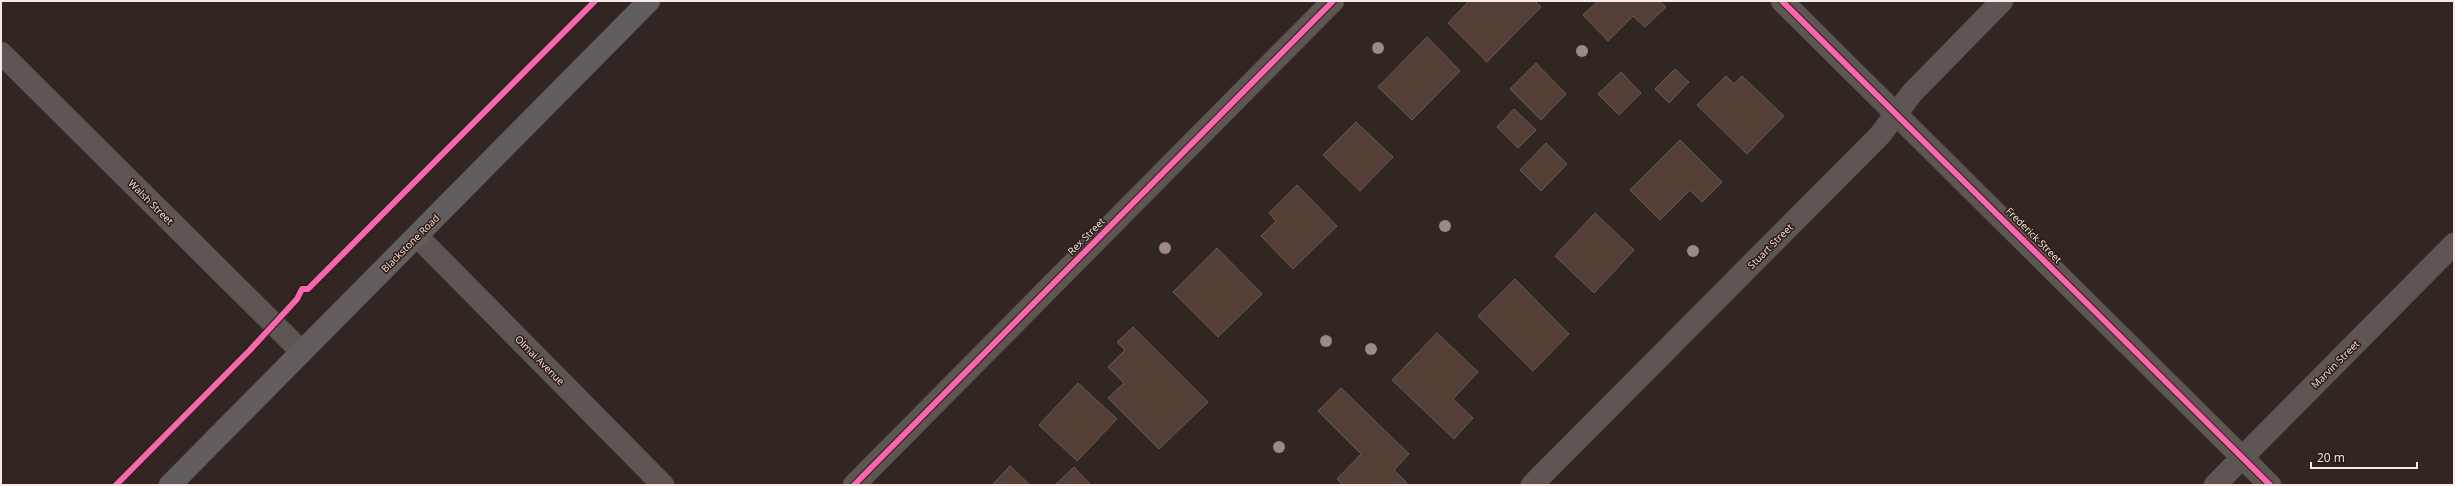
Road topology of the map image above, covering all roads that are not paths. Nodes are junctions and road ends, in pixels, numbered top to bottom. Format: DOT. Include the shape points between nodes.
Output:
graph roads {
  1 [pos="649,1"];
  2 [pos="1333,1"];
  3 [pos="1782,1"];
  4 [pos="2002,1"];
  5 [pos="1,53"];
  6 [pos="1897,113"];
  7 [pos="417,236"];
  8 [pos="2454,244"];
  9 [pos="302,352"];
  10 [pos="2242,458"];
  11 [pos="170,485"];
  12 [pos="663,485"];
  13 [pos="854,485"];
  14 [pos="1532,485"];
  15 [pos="2216,485"];
  16 [pos="2270,485"];
  1 -- 7 [label="main road, Blackstone Road"];
  2 -- 13 [label="street, Rex Street"];
  3 -- 6 [label="street, Frederick Street"];
  4 -- 6 [label="street, Stuart Street" via="1912,93"];
  5 -- 9 [label="street, Walsh Street"];
  6 -- 10 [label="street, Frederick Street"];
  6 -- 14 [label="street, Stuart Street" via="1880,135"];
  7 -- 9 [label="main road, Blackstone Road"];
  7 -- 12 [label="street, Olmai Avenue"];
  8 -- 10 [label="street, Marvin Street"];
  9 -- 11 [label="main road, Blackstone Road"];
  10 -- 15 [label="street, Marvin Street"];
  10 -- 16 [label="street, Frederick Street"];
}
